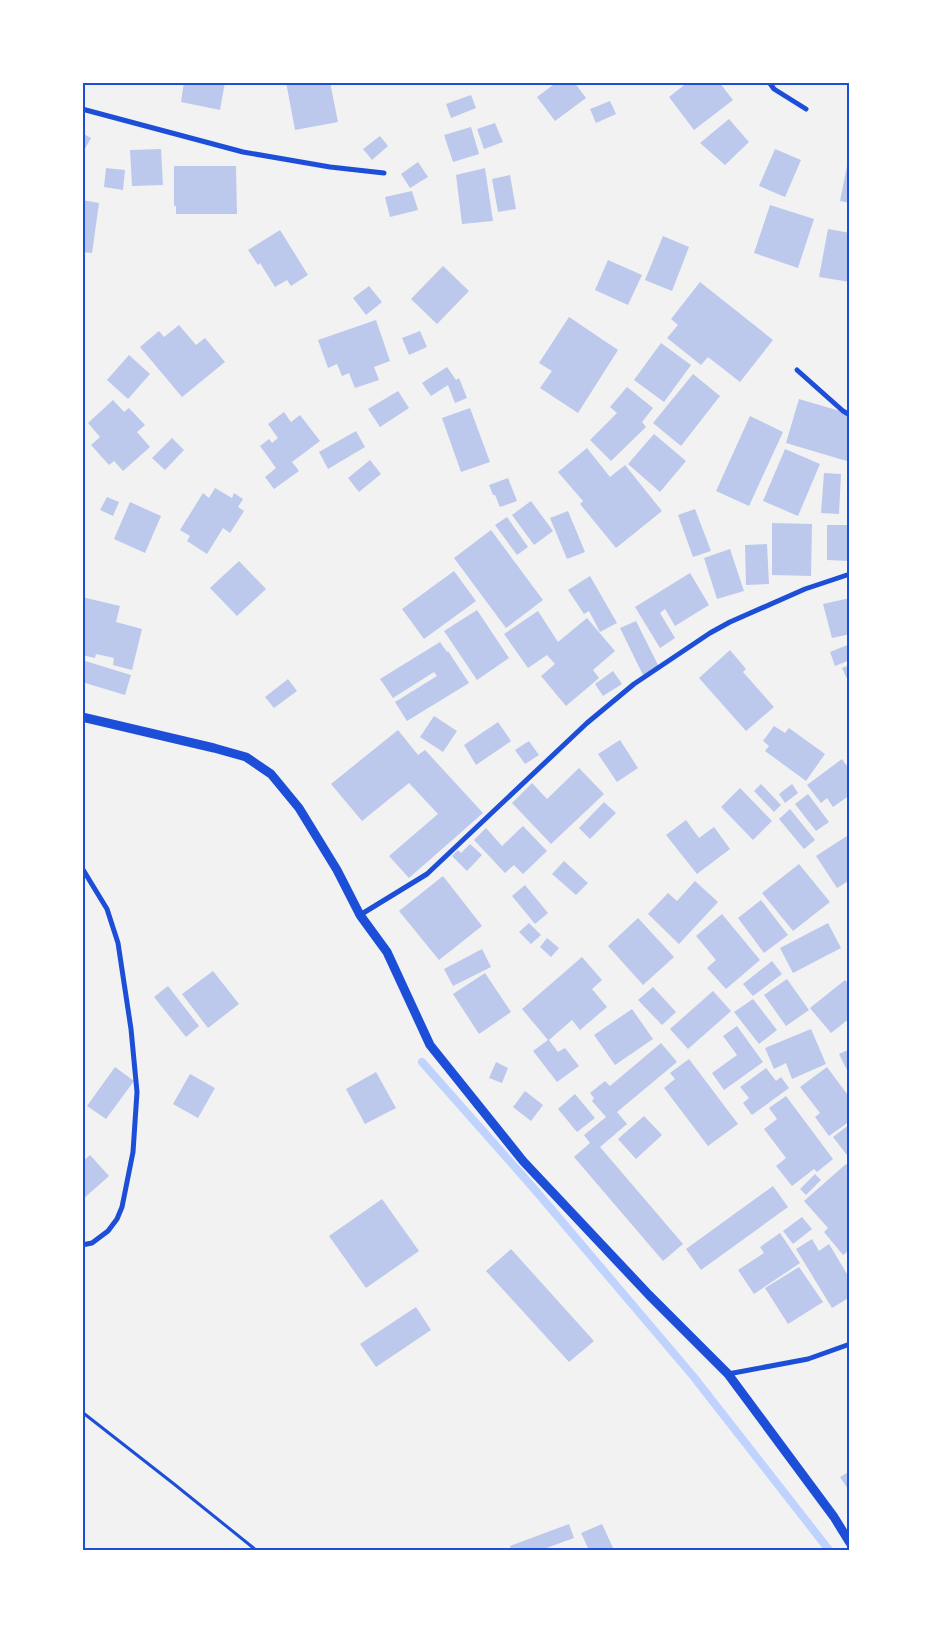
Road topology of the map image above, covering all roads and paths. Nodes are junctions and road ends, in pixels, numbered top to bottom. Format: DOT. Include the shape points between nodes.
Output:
graph roads {
  1 [pos="769,82"];
  2 [pos="82,109"];
  3 [pos="806,109"];
  4 [pos="384,173"];
  5 [pos="797,370"];
  6 [pos="850,415"];
  7 [pos="850,574"];
  8 [pos="82,717"];
  9 [pos="82,868"];
  10 [pos="360,915"];
  11 [pos="82,1245"];
  12 [pos="850,1344"];
  13 [pos="728,1374"];
  14 [pos="82,1412"];
  15 [pos="850,1543"];
  16 [pos="256,1550"];
  1 -- 3 [label="street"];
  2 -- 4 [label="street" via="243,152"];
  5 -- 6 [label="street"];
  7 -- 10 [label="street" via="805,589 730,622 634,684 587,723 427,874"];
  8 -- 10 [label="street" via="222,750 246,758 271,774 304,816 338,870"];
  9 -- 11 [label="street" via="107,909 118,943 137,1092 133,1152 117,1220 108,1232 92,1243"];
  10 -- 13 [label="street" via="387,952 430,1045 523,1161"];
  12 -- 13 [label="street" via="808,1359"];
  13 -- 15 [label="street"];
  14 -- 16 [label="path"];
}
